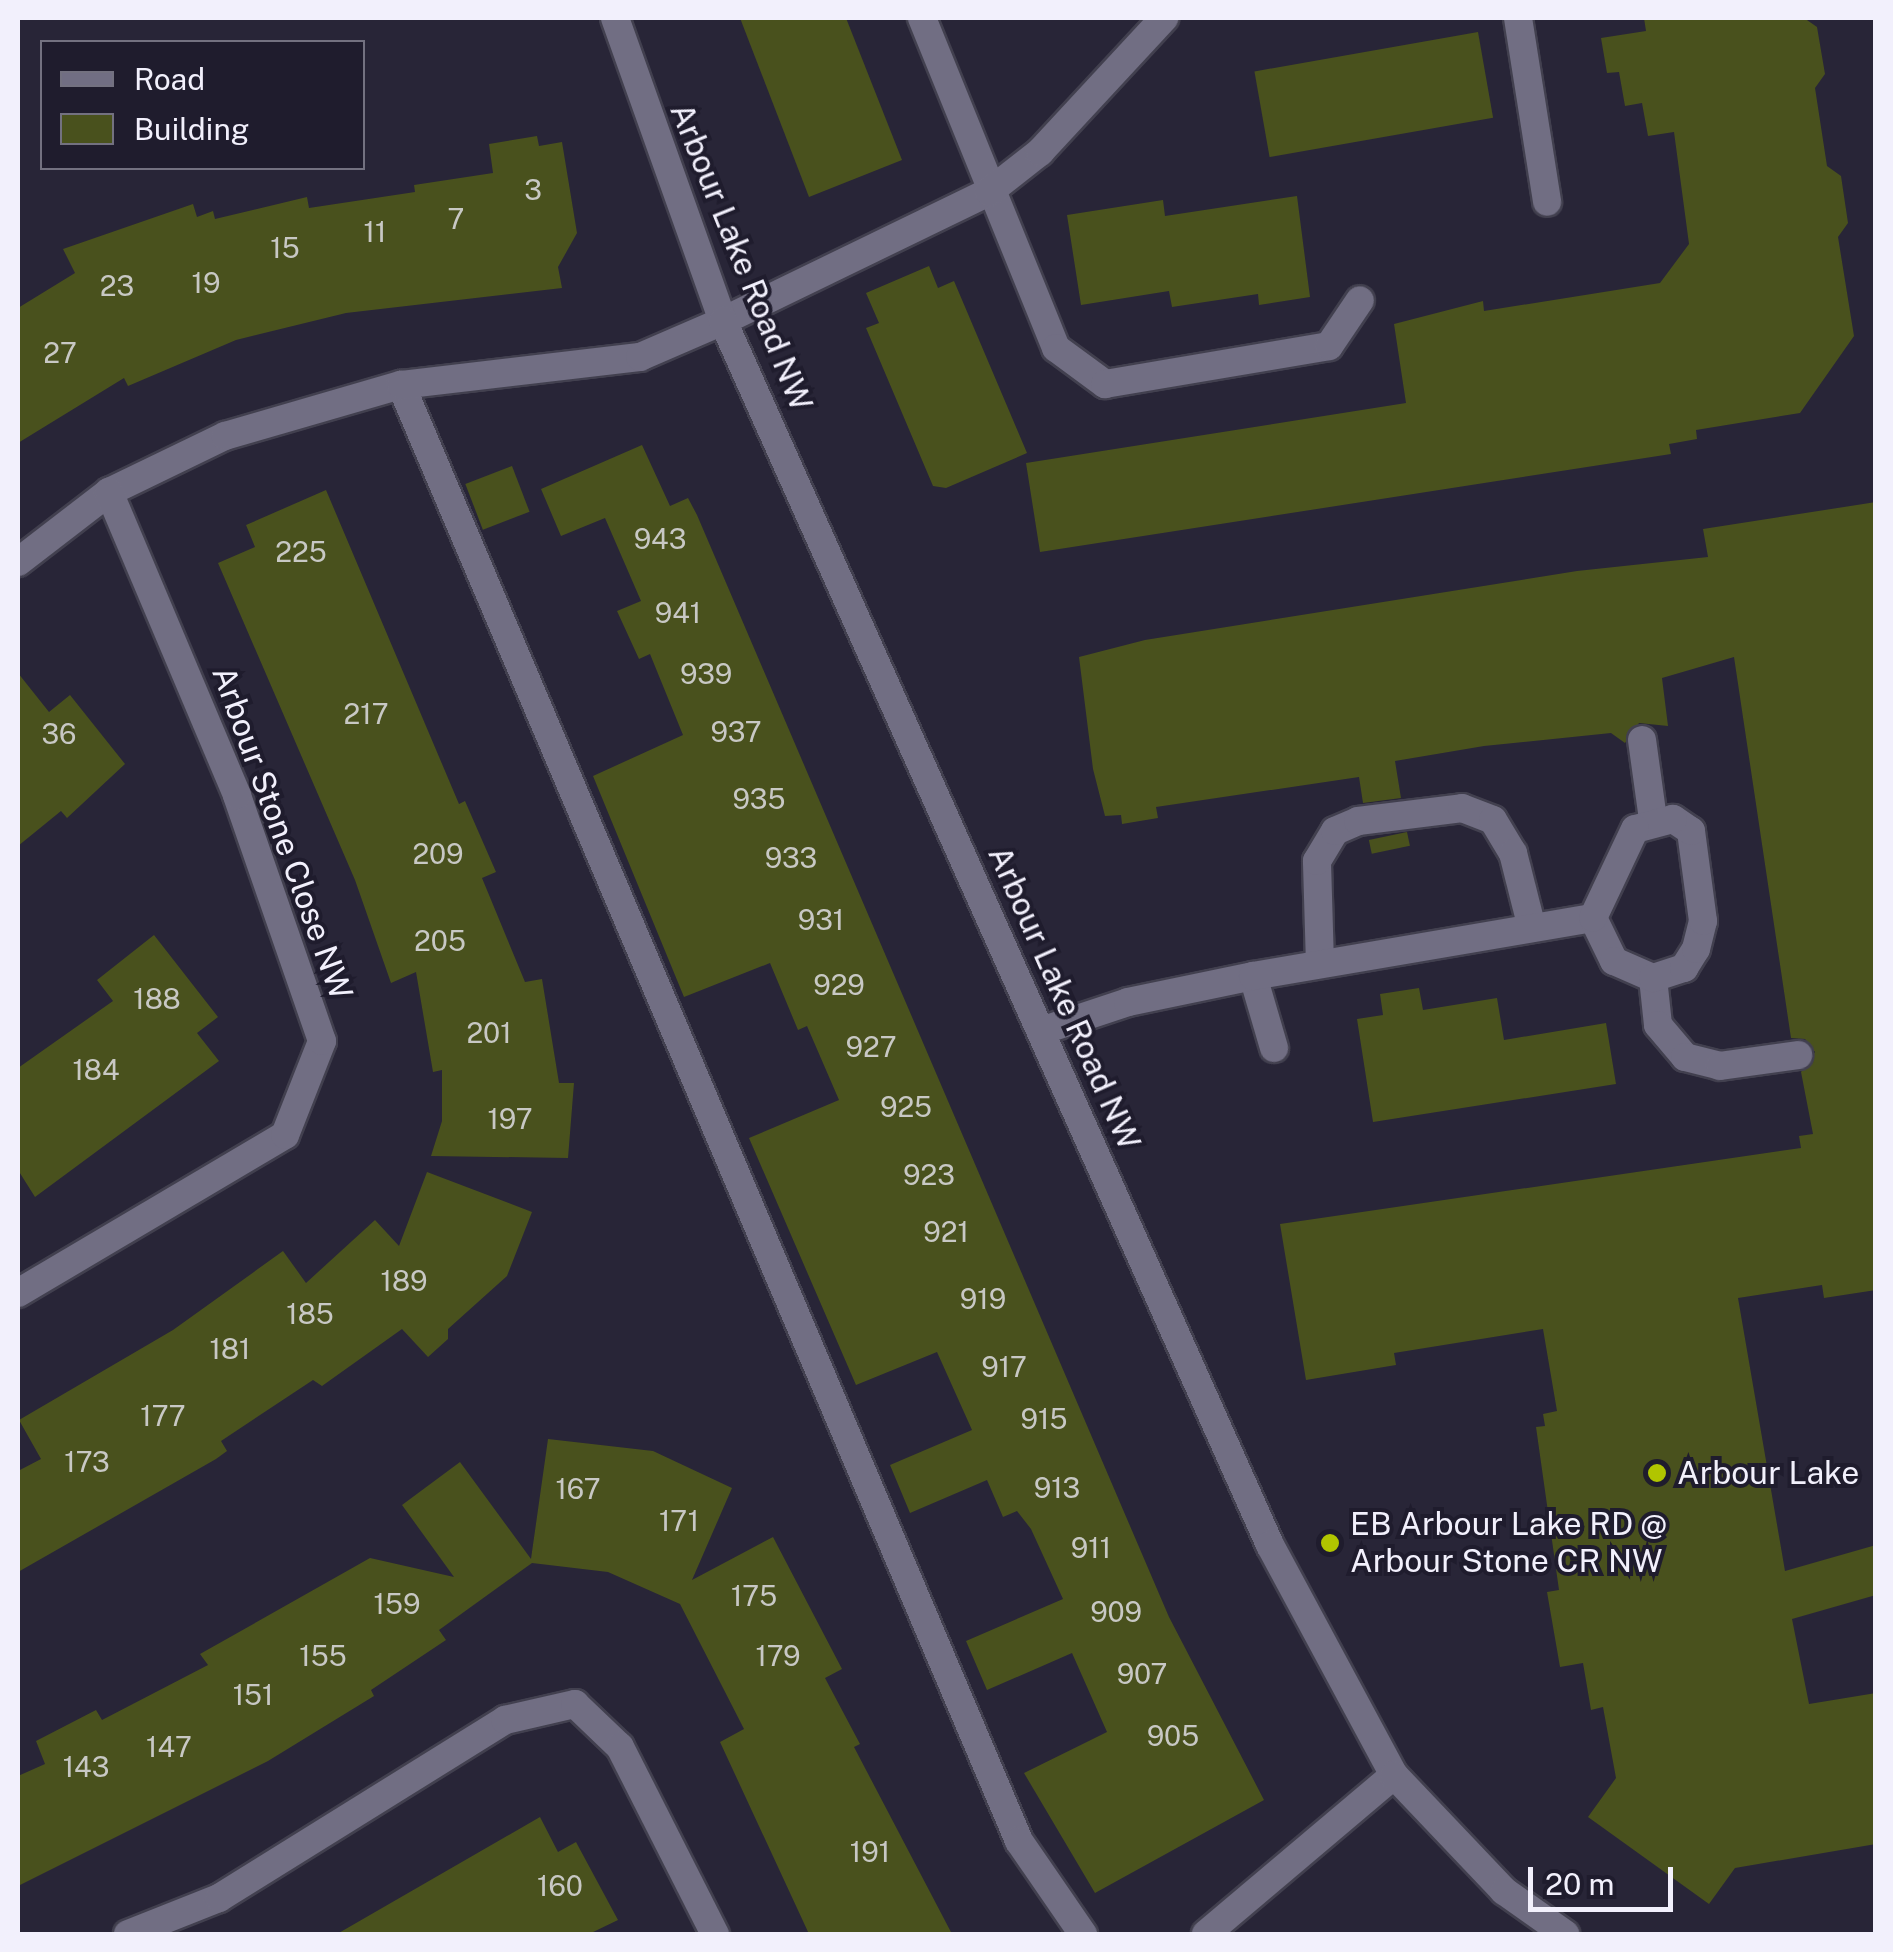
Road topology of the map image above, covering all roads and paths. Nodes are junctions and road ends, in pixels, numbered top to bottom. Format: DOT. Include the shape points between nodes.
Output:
graph roads {
  1 [pos="614,18"];
  2 [pos="922,18"];
  3 [pos="1164,18"];
  4 [pos="1518,18"];
  5 [pos="988,192"];
  6 [pos="1547,202"];
  7 [pos="1360,300"];
  8 [pos="723,321"];
  9 [pos="401,384"];
  10 [pos="109,492"];
  11 [pos="18,562"];
  12 [pos="1642,740"];
  13 [pos="1653,819"];
  14 [pos="1593,918"];
  15 [pos="1532,928"];
  16 [pos="1320,964"];
  17 [pos="1253,976"];
  18 [pos="1653,978"];
  19 [pos="1040,1031"];
  20 [pos="1274,1048"];
  21 [pos="1798,1055"];
  22 [pos="18,1293"];
  23 [pos="1394,1775"];
  24 [pos="128,1934"];
  25 [pos="715,1934"];
  26 [pos="1083,1934"];
  27 [pos="1206,1934"];
  28 [pos="1565,1934"];
  1 -- 8 [label="street, Arbour Lake Road NW"];
  2 -- 5 [label="street"];
  3 -- 5 [label="street" via="1040,152"];
  4 -- 6 [label="street"];
  5 -- 7 [label="street" via="1056,348 1105,384 1329,346"];
  5 -- 8 [label="street"];
  8 -- 9 [label="street" via="640,356"];
  8 -- 19 [label="street, Arbour Lake Road NW"];
  9 -- 10 [label="street" via="225,436"];
  9 -- 26 [label="street" via="1010,1823"];
  10 -- 11 [label="street"];
  10 -- 22 [label="street, Arbour Stone Close NW" via="237,795 322,1041 284,1135"];
  12 -- 13 [label="street"];
  13 -- 14 [label="street" via="1622,845"];
  13 -- 18 [label="street" via="1673,818 1692,830 1703,921 1684,968"];
  14 -- 15 [label="street"];
  14 -- 18 [label="street" via="1614,960"];
  15 -- 16 [label="street"];
  15 -- 16 [label="street" via="1513,853 1493,820 1462,808 1358,821 1336,831 1318,861"];
  16 -- 17 [label="street"];
  17 -- 19 [label="street" via="1128,1002"];
  17 -- 20 [label="street"];
  18 -- 21 [label="street" via="1658,1024 1685,1057 1720,1066"];
  19 -- 23 [label="street, Arbour Lake Road NW" via="1270,1545"];
  23 -- 27 [label="street"];
  23 -- 28 [label="street, Arbour Lake Road NW" via="1504,1891"];
  24 -- 25 [label="street" via="219,1898 506,1720 575,1704 620,1747"];
}
